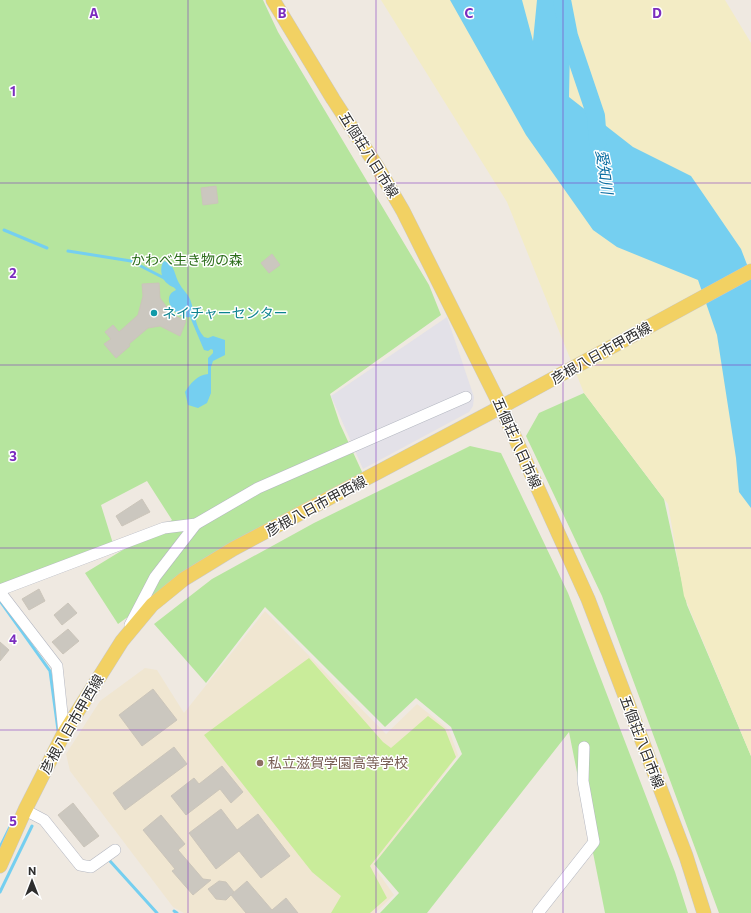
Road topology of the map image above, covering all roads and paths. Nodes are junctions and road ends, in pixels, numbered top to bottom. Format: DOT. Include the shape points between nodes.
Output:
graph roads {
  1 [pos="273,0"];
  2 [pos="751,270"];
  3 [pos="466,397"];
  4 [pos="501,407"];
  5 [pos="196,524"];
  6 [pos="3,589"];
  7 [pos="122,641"];
  8 [pos="64,733"];
  9 [pos="584,747"];
  10 [pos="25,810"];
  11 [pos="116,850"];
  12 [pos="0,866"];
  13 [pos="538,913"];
  14 [pos="704,913"];
  1 -- 4 [label="main road, 五個荘八日市線" via="403,211"];
  2 -- 4 [label="main road, 彦根八日市甲西線"];
  3 -- 5 [label="street" via="258,488"];
  4 -- 7 [label="main road, 彦根八日市甲西線" via="233,550 184,579 152,605"];
  4 -- 14 [label="main road, 五個荘八日市線" via="588,599 686,856"];
  5 -- 6 [label="street" via="164,528"];
  5 -- 7 [label="street" via="155,577"];
  6 -- 8 [label="street" via="57,666"];
  7 -- 8 [label="main road, 彦根八日市甲西線"];
  8 -- 10 [label="main road, 彦根八日市甲西線"];
  9 -- 13 [label="street" via="583,781 594,842"];
  10 -- 11 [label="street" via="44,820 80,865 91,867"];
  10 -- 12 [label="main road, 彦根八日市甲西線"];
}
